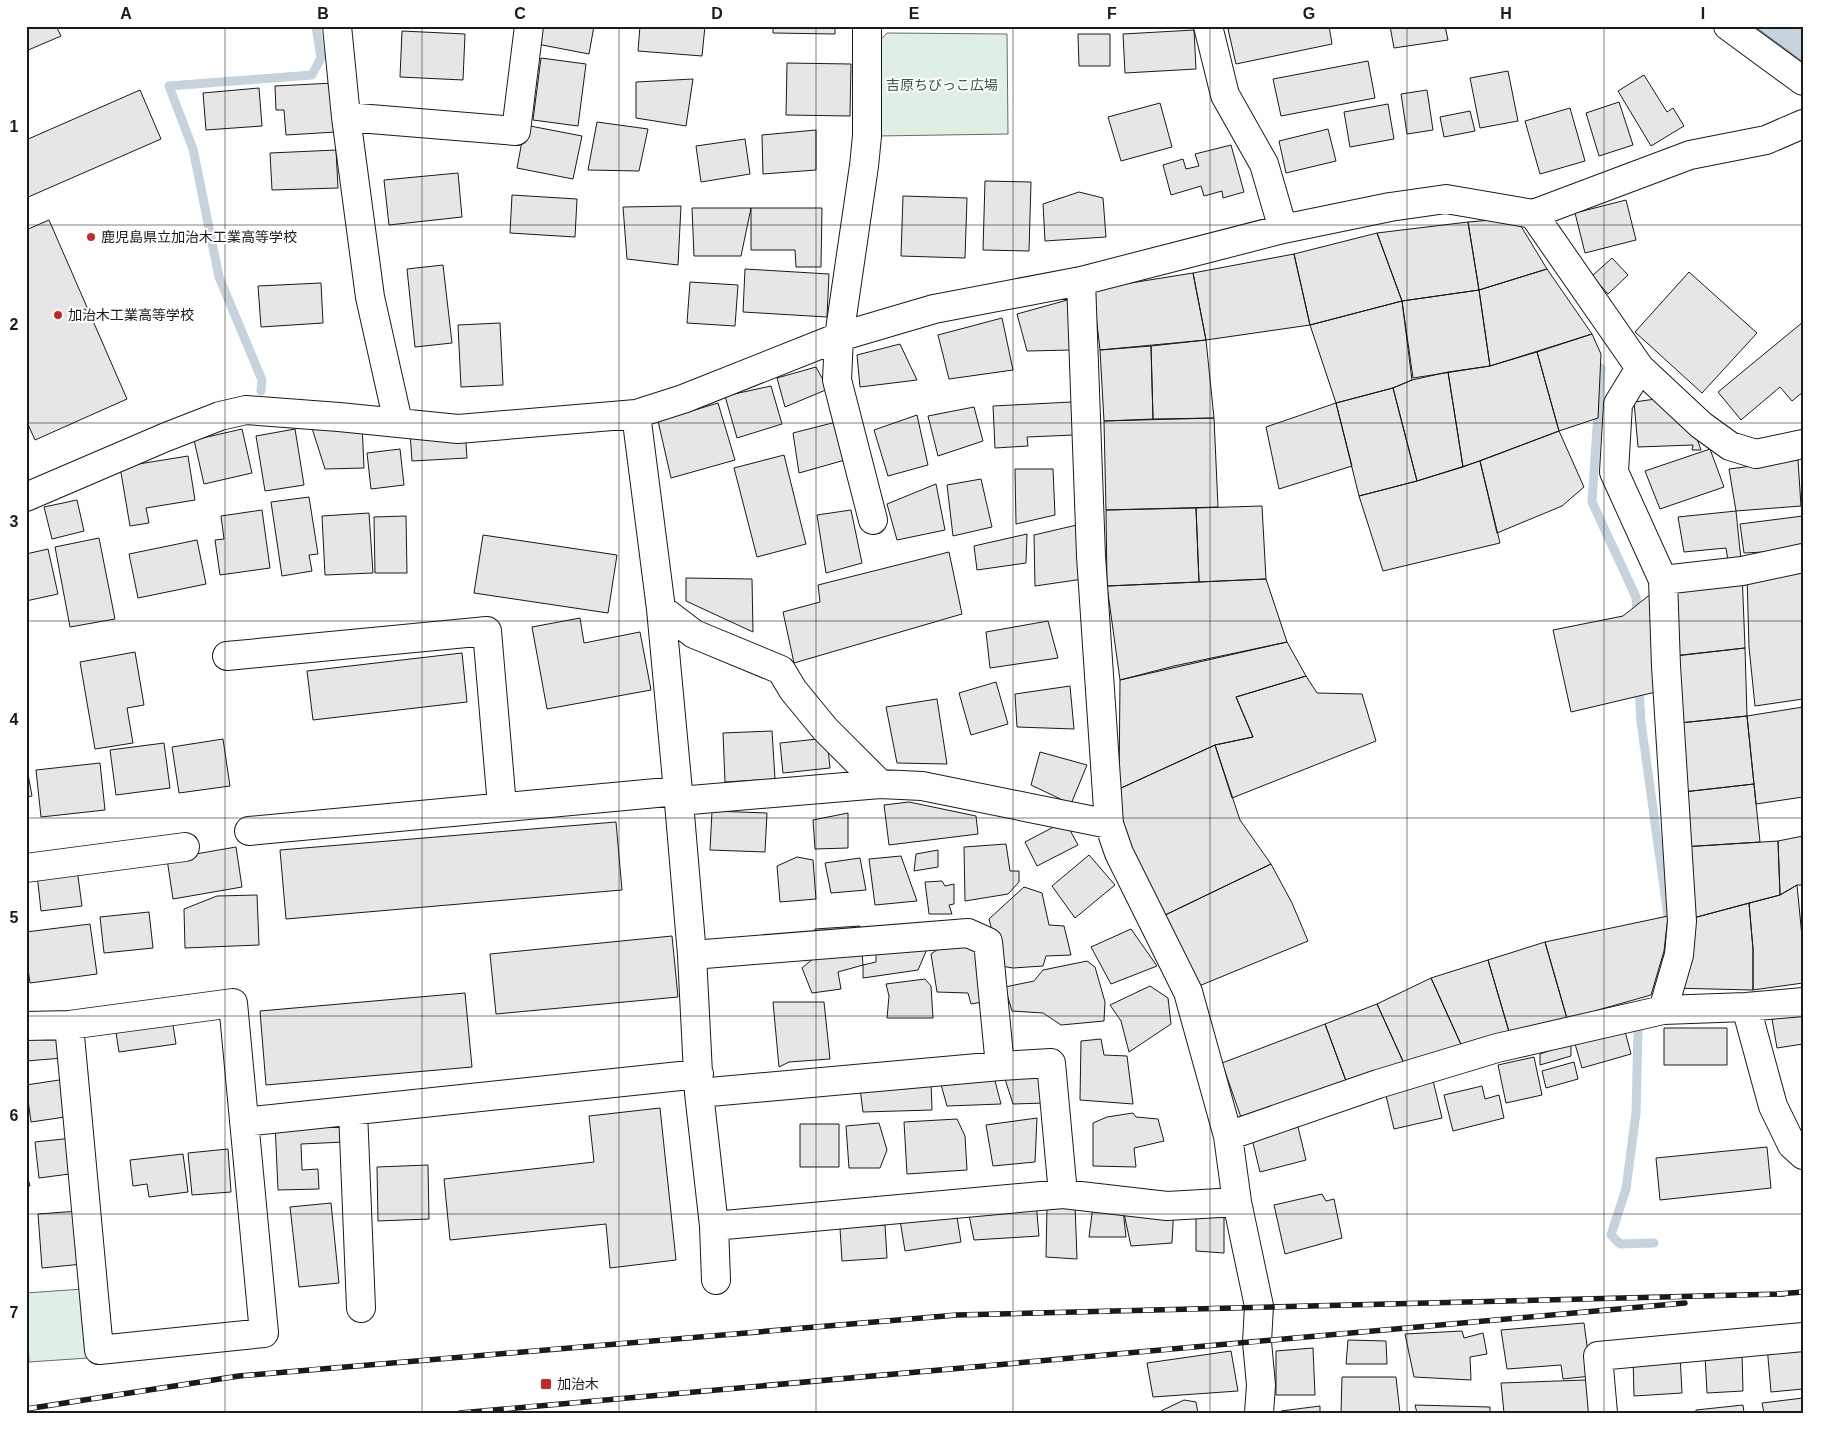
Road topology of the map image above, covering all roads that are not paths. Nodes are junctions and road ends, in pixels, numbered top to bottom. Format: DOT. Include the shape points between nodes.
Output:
graph roads {
  1 [pos="337,26"];
  2 [pos="529,26"];
  3 [pos="867,26"];
  4 [pos="1208,26"];
  5 [pos="1728,26"];
  6 [pos="1803,80"];
  7 [pos="346,117"];
  8 [pos="1803,124"];
  9 [pos="1533,214"];
  10 [pos="1283,229"];
  11 [pos="1081,281"];
  12 [pos="838,337"];
  13 [pos="1640,368"];
  14 [pos="636,414"];
  15 [pos="398,422"];
  16 [pos="1803,444"];
  17 [pos="26,497"];
  18 [pos="872,520"];
  19 [pos="1803,558"];
  20 [pos="1663,580"];
  21 [pos="661,609"];
  22 [pos="227,656"];
  23 [pos="880,784"];
  24 [pos="678,796"];
  25 [pos="502,806"];
  26 [pos="1109,824"];
  27 [pos="249,831"];
  28 [pos="185,847"];
  29 [pos="26,868"];
  30 [pos="692,955"];
  31 [pos="1803,1002"];
  32 [pos="1746,1007"];
  33 [pos="1663,1010"];
  34 [pos="69,1025"];
  35 [pos="26,1026"];
  36 [pos="1000,1066"];
  37 [pos="699,1083"];
  38 [pos="353,1110"];
  39 [pos="244,1122"];
  40 [pos="1228,1136"];
  41 [pos="1803,1156"];
  42 [pos="1063,1194"];
  43 [pos="1237,1202"];
  44 [pos="714,1226"];
  45 [pos="716,1280"];
  46 [pos="361,1308"];
  47 [pos="1803,1337"];
  48 [pos="1259,1413"];
  49 [pos="1603,1413"];
  1 -- 7 [label="street"];
  2 -- 7 [label="street" via="516,131"];
  3 -- 12 [label="street" via="867,136"];
  4 -- 10 [label="street" via="1225,95 1264,164"];
  5 -- 6 [label="street"];
  7 -- 15 [label="street" via="370,297"];
  8 -- 9 [label="street" via="1766,140 1690,155"];
  9 -- 10 [label="street" via="1446,200 1390,207"];
  9 -- 13 [label="street"];
  10 -- 11 [label="street"];
  11 -- 12 [label="street" via="934,309"];
  11 -- 26 [label="street" via="1092,556"];
  12 -- 14 [label="street" via="683,399"];
  12 -- 18 [label="street" via="837,380"];
  13 -- 16 [label="street" via="1701,425 1730,446 1756,454"];
  13 -- 20 [label="street" via="1618,404 1614,472"];
  14 -- 15 [label="street" via="458,429"];
  14 -- 21 [label="street"];
  15 -- 17 [label="street" via="246,410 220,416 166,437"];
  19 -- 20 [label="street" via="1742,571"];
  20 -- 33 [label="street" via="1682,921 1679,955"];
  21 -- 23 [label="street" via="694,634 781,670 825,729"];
  21 -- 24 [label="street"];
  22 -- 25 [label="street" via="487,631"];
  23 -- 24 [label="street"];
  23 -- 26 [label="street" via="922,786"];
  24 -- 25 [label="street"];
  24 -- 30 [label="street"];
  25 -- 27 [label="street"];
  26 -- 40 [label="street" via="1118,853 1188,992"];
  28 -- 29 [label="street"];
  30 -- 36 [label="street" via="968,933 988,942"];
  30 -- 37 [label="street"];
  31 -- 32 [label="street"];
  32 -- 33 [label="street"];
  32 -- 41 [label="street" via="1773,1106 1792,1145"];
  33 -- 40 [label="street" via="1497,1048 1378,1084"];
  34 -- 35 [label="street"];
  34 -- 39 [label="street" via="233,1004"];
  34 -- 39 [label="street" via="99,1350 264,1332"];
  36 -- 37 [label="street"];
  36 -- 42 [label="street" via="1051,1063"];
  37 -- 38 [label="street"];
  37 -- 44 [label="street"];
  38 -- 39 [label="street"];
  38 -- 46 [label="street"];
  40 -- 43 [label="street"];
  42 -- 43 [label="street" via="1167,1206"];
  42 -- 44 [label="street"];
  43 -- 48 [label="street" via="1259,1306"];
  44 -- 45 [label="street"];
  47 -- 49 [label="street" via="1598,1356"];
}
